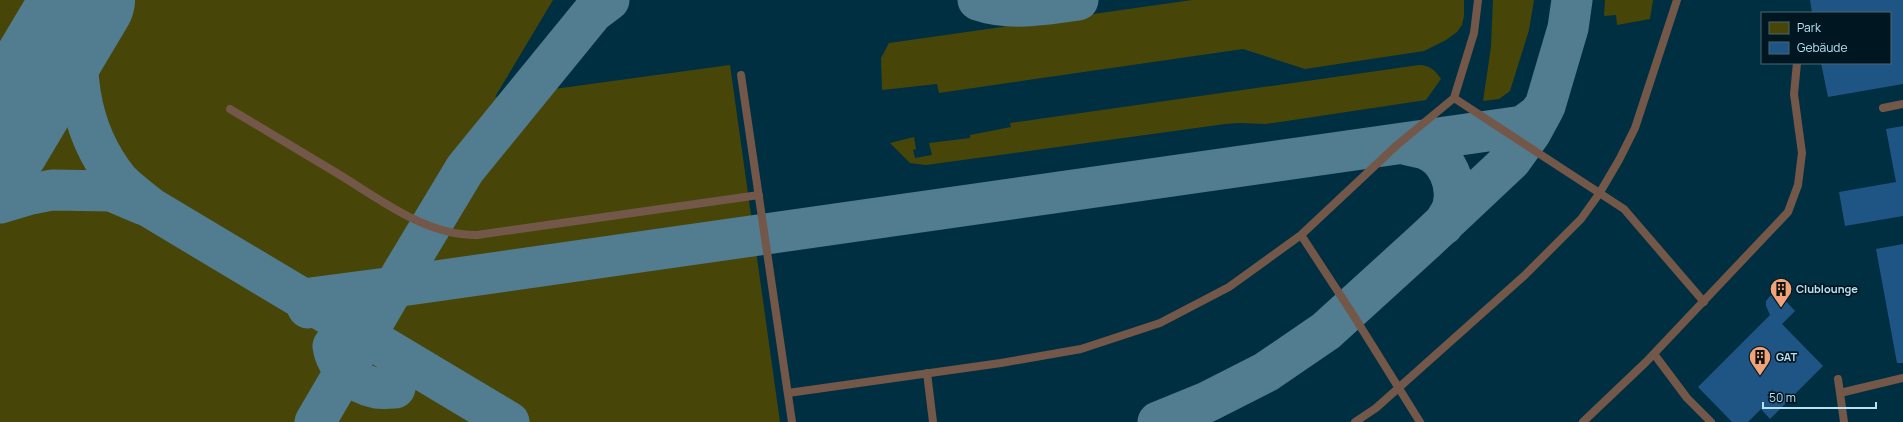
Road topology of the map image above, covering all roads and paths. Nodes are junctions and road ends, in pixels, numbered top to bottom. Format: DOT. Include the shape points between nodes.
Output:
graph roads {
  1 [pos="1478,0"];
  2 [pos="1677,0"];
  3 [pos="1797,64"];
  4 [pos="742,75"];
  5 [pos="1454,98"];
  6 [pos="1903,104"];
  7 [pos="1883,108"];
  8 [pos="230,109"];
  9 [pos="1599,194"];
  10 [pos="759,195"];
  11 [pos="1301,235"];
  12 [pos="1704,302"];
  13 [pos="1654,354"];
  14 [pos="927,373"];
  15 [pos="1903,378"];
  16 [pos="1838,380"];
  17 [pos="1398,388"];
  18 [pos="788,392"];
  19 [pos="1840,393"];
  20 [pos="792,422"];
  21 [pos="933,422"];
  22 [pos="1355,422"];
  23 [pos="1420,422"];
  24 [pos="1583,422"];
  25 [pos="1711,422"];
  26 [pos="1844,422"];
  1 -- 5 [label="lane" via="1474,33"];
  2 -- 9 [label="lane" via="1635,128"];
  3 -- 12 [label="lane" via="1794,94 1802,153 1798,185 1788,212"];
  4 -- 10 [label="lane"];
  5 -- 9 [label="lane"];
  5 -- 11 [label="lane" via="1397,145"];
  6 -- 7 [label="lane"];
  8 -- 10 [label="lane" via="410,217 462,236"];
  9 -- 12 [label="lane" via="1624,209"];
  9 -- 17 [label="lane" via="1581,219 1525,275"];
  10 -- 18 [label="lane"];
  11 -- 14 [label="lane" via="1229,287 1160,323 1081,349"];
  11 -- 17 [label="lane"];
  12 -- 13 [label="lane"];
  13 -- 24 [label="lane"];
  13 -- 25 [label="lane" via="1687,398"];
  14 -- 18 [label="lane"];
  14 -- 21 [label="lane"];
  15 -- 19 [label="lane"];
  16 -- 19 [label="lane"];
  17 -- 22 [label="lane" via="1376,408"];
  17 -- 23 [label="lane"];
  18 -- 20 [label="lane"];
  19 -- 26 [label="lane"];
}
